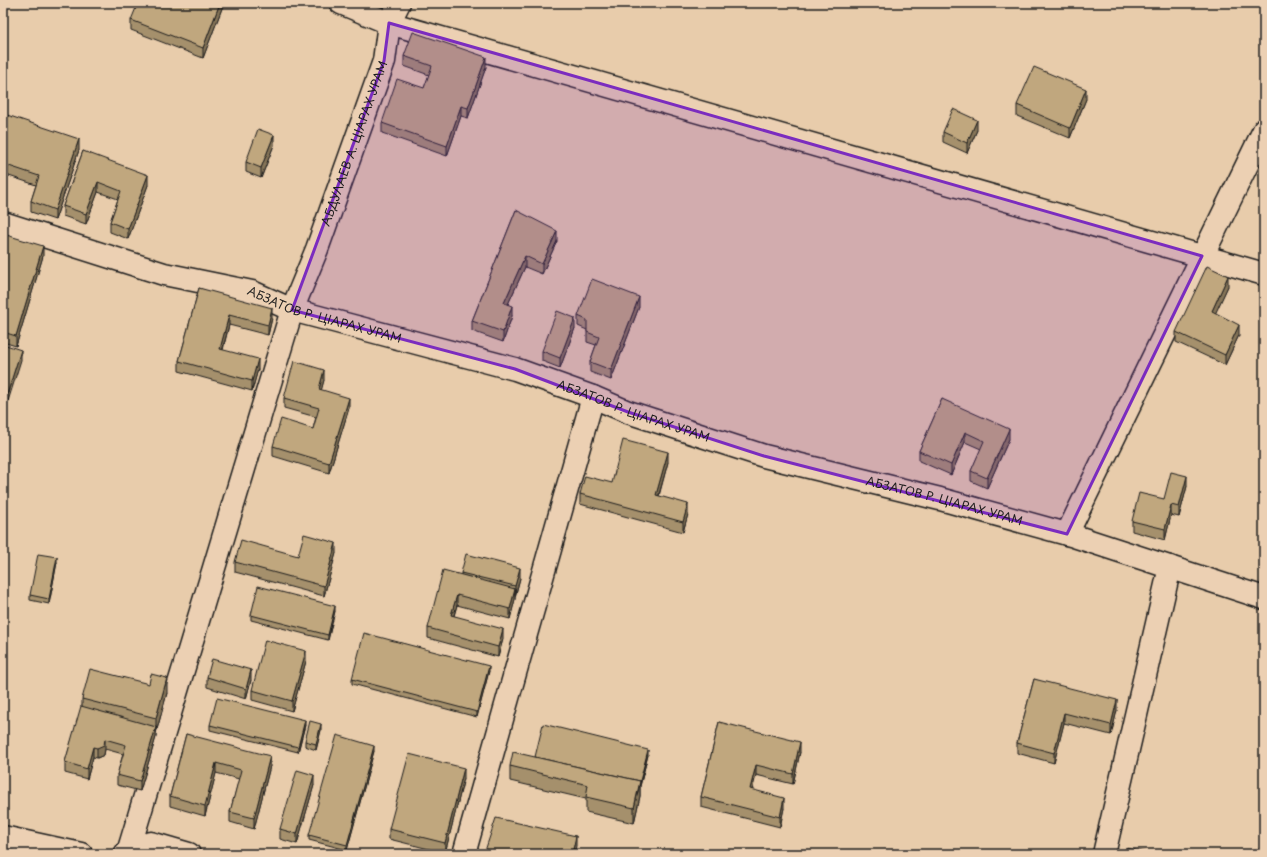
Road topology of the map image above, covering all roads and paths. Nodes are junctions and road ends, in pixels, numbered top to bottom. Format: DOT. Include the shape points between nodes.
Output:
graph roads {
  1 [pos="341,3"];
  2 [pos="399,3"];
  3 [pos="389,23"];
  4 [pos="1264,130"];
  5 [pos="3,223"];
  6 [pos="1202,256"];
  7 [pos="1264,274"];
  8 [pos="292,310"];
  9 [pos="593,397"];
  10 [pos="1067,534"];
  11 [pos="1170,567"];
  12 [pos="1264,598"];
  13 [pos="3,837"];
  14 [pos="127,851"];
  15 [pos="81,854"];
  16 [pos="189,854"];
  17 [pos="464,854"];
  18 [pos="1104,854"];
  1 -- 3 [label="street"];
  2 -- 3 [label="street, АБДУЛАЕВ А. ЦIАРАХ УРАМ"];
  3 -- 6 [label="street"];
  3 -- 8 [label="street, АБДУЛАЕВ А. ЦIАРАХ УРАМ" via="384,61 317,249"];
  4 -- 6 [label="street"];
  5 -- 8 [label="street, АБЗАТОВ Р. ЦIАРАХ УРАМ" via="164,274 252,292"];
  6 -- 7 [label="street"];
  6 -- 10 [label="street"];
  8 -- 9 [label="street, АБЗАТОВ Р. ЦIАРАХ УРАМ" via="515,369"];
  8 -- 14 [label="street, АБДУЛАЕВ А. ЦIАРАХ УРАМ"];
  9 -- 10 [label="street, АБЗАТОВ Р. ЦIАРАХ УРАМ" via="628,412 764,456 940,499"];
  9 -- 17 [label="street"];
  10 -- 11 [label="street, АБЗАТОВ Р. ЦIАРАХ УРАМ"];
  11 -- 12 [label="street, АБЗАТОВ Р. ЦIАРАХ УРАМ"];
  11 -- 18 [label="street"];
  13 -- 15 [label="street"];
  14 -- 16 [label="street" via="151,843"];
}
